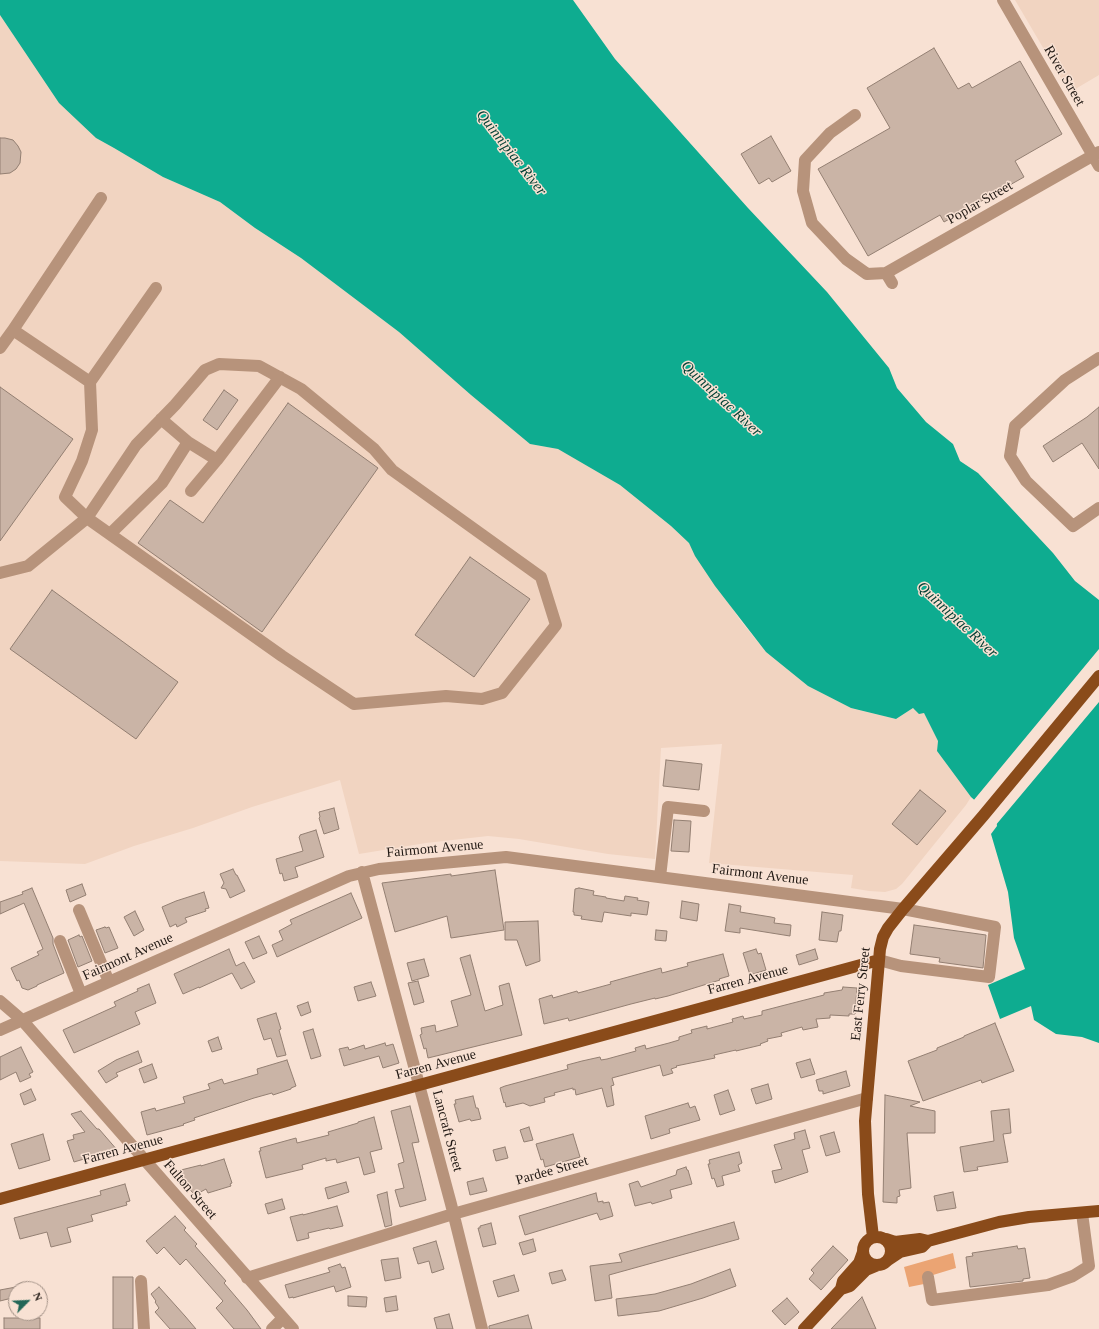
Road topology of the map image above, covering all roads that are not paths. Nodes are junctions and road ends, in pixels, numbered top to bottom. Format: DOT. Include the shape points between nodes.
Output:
graph roads {
  1 [pos="1003,0"];
  2 [pos="855,115"];
  3 [pos="1096,154"];
  4 [pos="1099,166"];
  5 [pos="101,198"];
  6 [pos="886,273"];
  7 [pos="892,283"];
  8 [pos="156,288"];
  9 [pos="13,330"];
  10 [pos="0,348"];
  11 [pos="1099,358"];
  12 [pos="280,377"];
  13 [pos="90,382"];
  14 [pos="161,419"];
  15 [pos="188,442"];
  16 [pos="217,460"];
  17 [pos="191,491"];
  18 [pos="1099,508"];
  19 [pos="87,518"];
  20 [pos="110,534"];
  21 [pos="2,571"];
  22 [pos="1099,676"];
  23 [pos="704,811"];
  24 [pos="362,872"];
  25 [pos="660,877"];
  26 [pos="903,909"];
  27 [pos="79,910"];
  28 [pos="60,941"];
  29 [pos="879,960"];
  30 [pos="109,982"];
  31 [pos="82,994"];
  32 [pos="0,1001"];
  33 [pos="22,1020"];
  34 [pos="0,1030"];
  35 [pos="419,1086"];
  36 [pos="867,1098"];
  37 [pos="144,1160"];
  38 [pos="0,1199"];
  39 [pos="1099,1211"];
  40 [pos="1082,1213"];
  41 [pos="453,1214"];
  42 [pos="873,1237"];
  43 [pos="886,1239"];
  44 [pos="928,1241"];
  45 [pos="862,1252"];
  46 [pos="883,1262"];
  47 [pos="928,1277"];
  48 [pos="247,1278"];
  49 [pos="141,1281"];
  50 [pos="842,1289"];
  51 [pos="283,1318"];
  52 [pos="144,1329"];
  53 [pos="272,1329"];
  54 [pos="293,1329"];
  55 [pos="482,1329"];
  56 [pos="804,1329"];
  1 -- 3 [label="street, River Street"];
  2 -- 6 [label="street" via="830,133 805,160 803,190 812,223 846,259 867,274"];
  3 -- 4 [label="street, River Street"];
  3 -- 6 [label="street, Poplar Street"];
  5 -- 9 [label="street"];
  6 -- 7 [label="street"];
  8 -- 13 [label="street"];
  9 -- 10 [label="street"];
  9 -- 13 [label="street"];
  11 -- 18 [label="street" via="1065,380 1015,426 1010,456 1026,481 1073,526"];
  12 -- 14 [label="street" via="259,366 219,364 205,370"];
  12 -- 16 [label="street"];
  12 -- 20 [label="street" via="301,389 368,444 392,470 541,577 556,625 502,693 482,699 446,696 354,704"];
  13 -- 19 [label="street" via="92,430 82,461 64,497"];
  14 -- 15 [label="street"];
  14 -- 19 [label="street" via="136,445"];
  15 -- 16 [label="street"];
  15 -- 20 [label="street" via="162,483"];
  16 -- 17 [label="street"];
  19 -- 20 [label="street"];
  19 -- 21 [label="street" via="28,566"];
  22 -- 26 [label="main road, East Ferry Street"];
  23 -- 25 [label="street" via="668,807"];
  24 -- 25 [label="street, Fairmont Avenue" via="506,857"];
  24 -- 30 [label="street, Fairmont Avenue"];
  24 -- 35 [label="street, Lancraft Street"];
  25 -- 26 [label="street, Fairmont Avenue"];
  26 -- 29 [label="main road, East Ferry Street" via="883,937"];
  26 -- 29 [label="street, Fairmont Avenue" via="996,927 989,976 902,966"];
  27 -- 30 [label="street"];
  28 -- 31 [label="street"];
  29 -- 35 [label="main road, Farren Avenue"];
  29 -- 36 [label="main road, East Ferry Street"];
  30 -- 31 [label="street, Fairmont Avenue"];
  31 -- 33 [label="street, Fairmont Avenue"];
  32 -- 33 [label="street, Fulton Street"];
  33 -- 34 [label="street, Fairmont Avenue"];
  33 -- 37 [label="street, Fulton Street"];
  35 -- 37 [label="main road, Farren Avenue"];
  35 -- 41 [label="street, Lancraft Street"];
  36 -- 41 [label="street, Pardee Street"];
  36 -- 42 [label="main road, East Ferry Street" via="866,1152"];
  37 -- 38 [label="main road, Farren Avenue"];
  37 -- 48 [label="street, Fulton Street"];
  39 -- 40 [label="main road"];
  40 -- 44 [label="main road" via="1018,1219"];
  40 -- 47 [label="street" via="1089,1266 1073,1276 1048,1285 932,1300"];
  41 -- 48 [label="street, Pardee Street"];
  41 -- 55 [label="street, Lancraft Street"];
  42 -- 43 [label="main road"];
  42 -- 45 [label="main road" via="866,1241"];
  43 -- 44 [label="main road" via="895,1242 920,1239"];
  43 -- 46 [label="main road" via="890,1244 891,1255"];
  44 -- 46 [label="main road" via="922,1247 900,1252"];
  45 -- 46 [label="main road" via="873,1265"];
  45 -- 50 [label="main road" via="859,1262 843,1281"];
  46 -- 50 [label="main road" via="866,1270 850,1286"];
  48 -- 51 [label="street, Fulton Street"];
  49 -- 52 [label="street"];
  50 -- 56 [label="main road"];
  51 -- 53 [label="street"];
  51 -- 54 [label="street, Fulton Street"];
}
